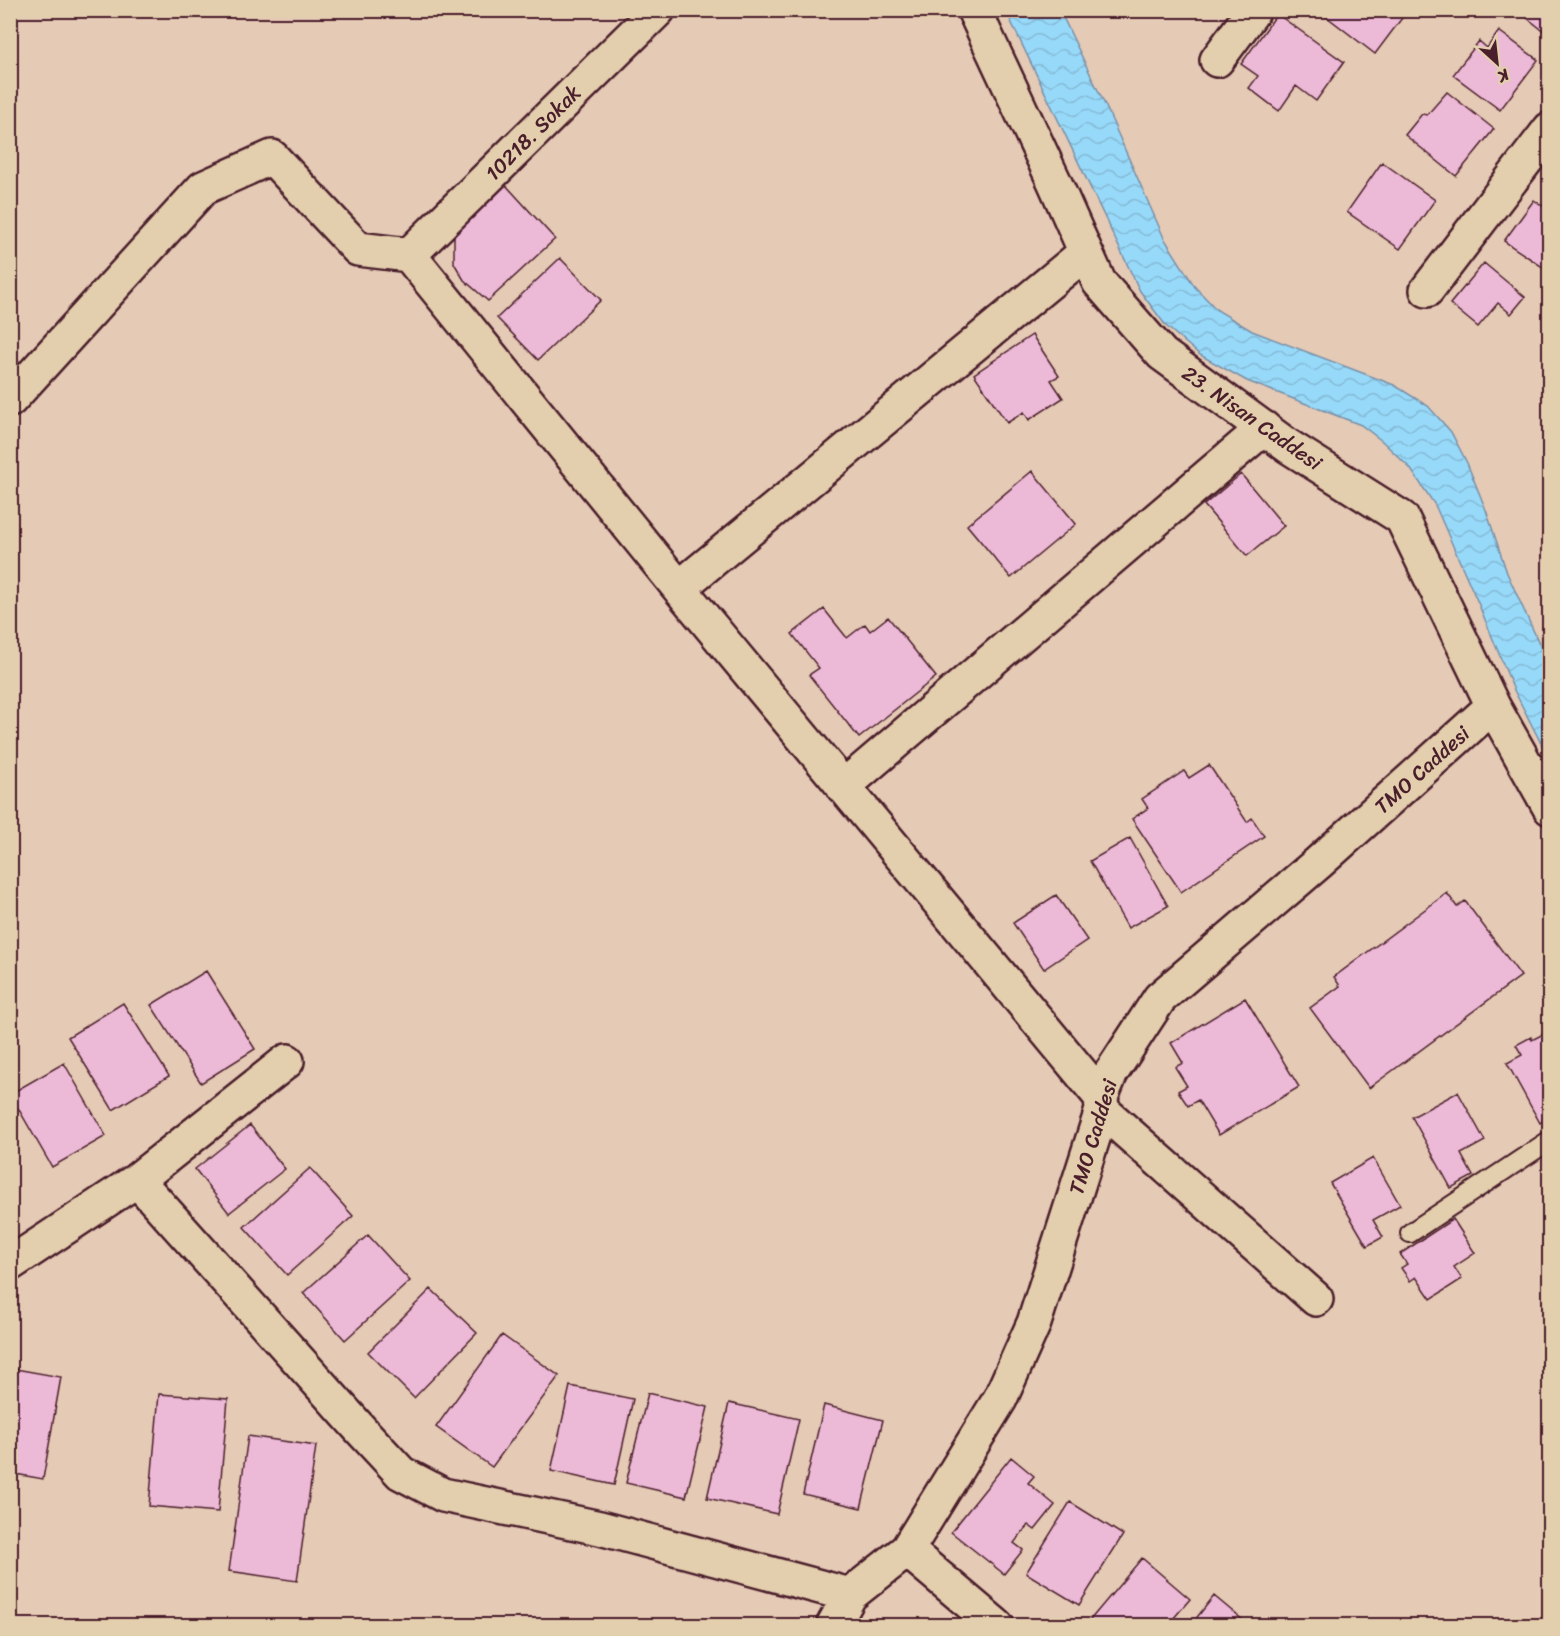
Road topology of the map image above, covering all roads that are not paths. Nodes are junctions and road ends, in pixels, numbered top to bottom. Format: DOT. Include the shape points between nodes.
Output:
graph roads {
  1 [pos="658,10"];
  2 [pos="974,10"];
  3 [pos="1254,10"];
  4 [pos="1217,60"];
  5 [pos="1550,129"];
  6 [pos="1085,253"];
  7 [pos="409,255"];
  8 [pos="1427,290"];
  9 [pos="10,400"];
  10 [pos="1264,428"];
  11 [pos="679,588"];
  12 [pos="1493,706"];
  13 [pos="843,787"];
  14 [pos="1550,808"];
  15 [pos="287,1061"];
  16 [pos="1102,1104"];
  17 [pos="1550,1140"];
  18 [pos="136,1180"];
  19 [pos="1410,1233"];
  20 [pos="10,1264"];
  21 [pos="1316,1299"];
  22 [pos="907,1550"];
  23 [pos="850,1595"];
  24 [pos="833,1626"];
  25 [pos="997,1626"];
  1 -- 7 [label="street, 10218. Sokak"];
  2 -- 6 [label="street, 23. Nisan Caddesi"];
  3 -- 4 [label="street"];
  5 -- 8 [label="street"];
  6 -- 10 [label="street, 23. Nisan Caddesi" via="1099,282 1162,354"];
  6 -- 11 [label="street"];
  7 -- 9 [label="street" via="358,249 272,157 203,188"];
  7 -- 11 [label="street"];
  10 -- 12 [label="street, 23. Nisan Caddesi" via="1402,518"];
  10 -- 13 [label="street"];
  11 -- 13 [label="street"];
  12 -- 14 [label="street, 23. Nisan Caddesi"];
  12 -- 16 [label="street, TMO Caddesi" via="1160,998 1111,1073"];
  13 -- 16 [label="street"];
  15 -- 18 [label="street"];
  16 -- 21 [label="street"];
  16 -- 22 [label="street, TMO Caddesi" via="1034,1323 1000,1399"];
  17 -- 19 [label="lane"];
  18 -- 20 [label="street"];
  18 -- 23 [label="street" via="401,1473 443,1495 600,1528"];
  22 -- 23 [label="street, TMO Caddesi"];
  22 -- 25 [label="street"];
  23 -- 24 [label="street, TMO Caddesi"];
}
